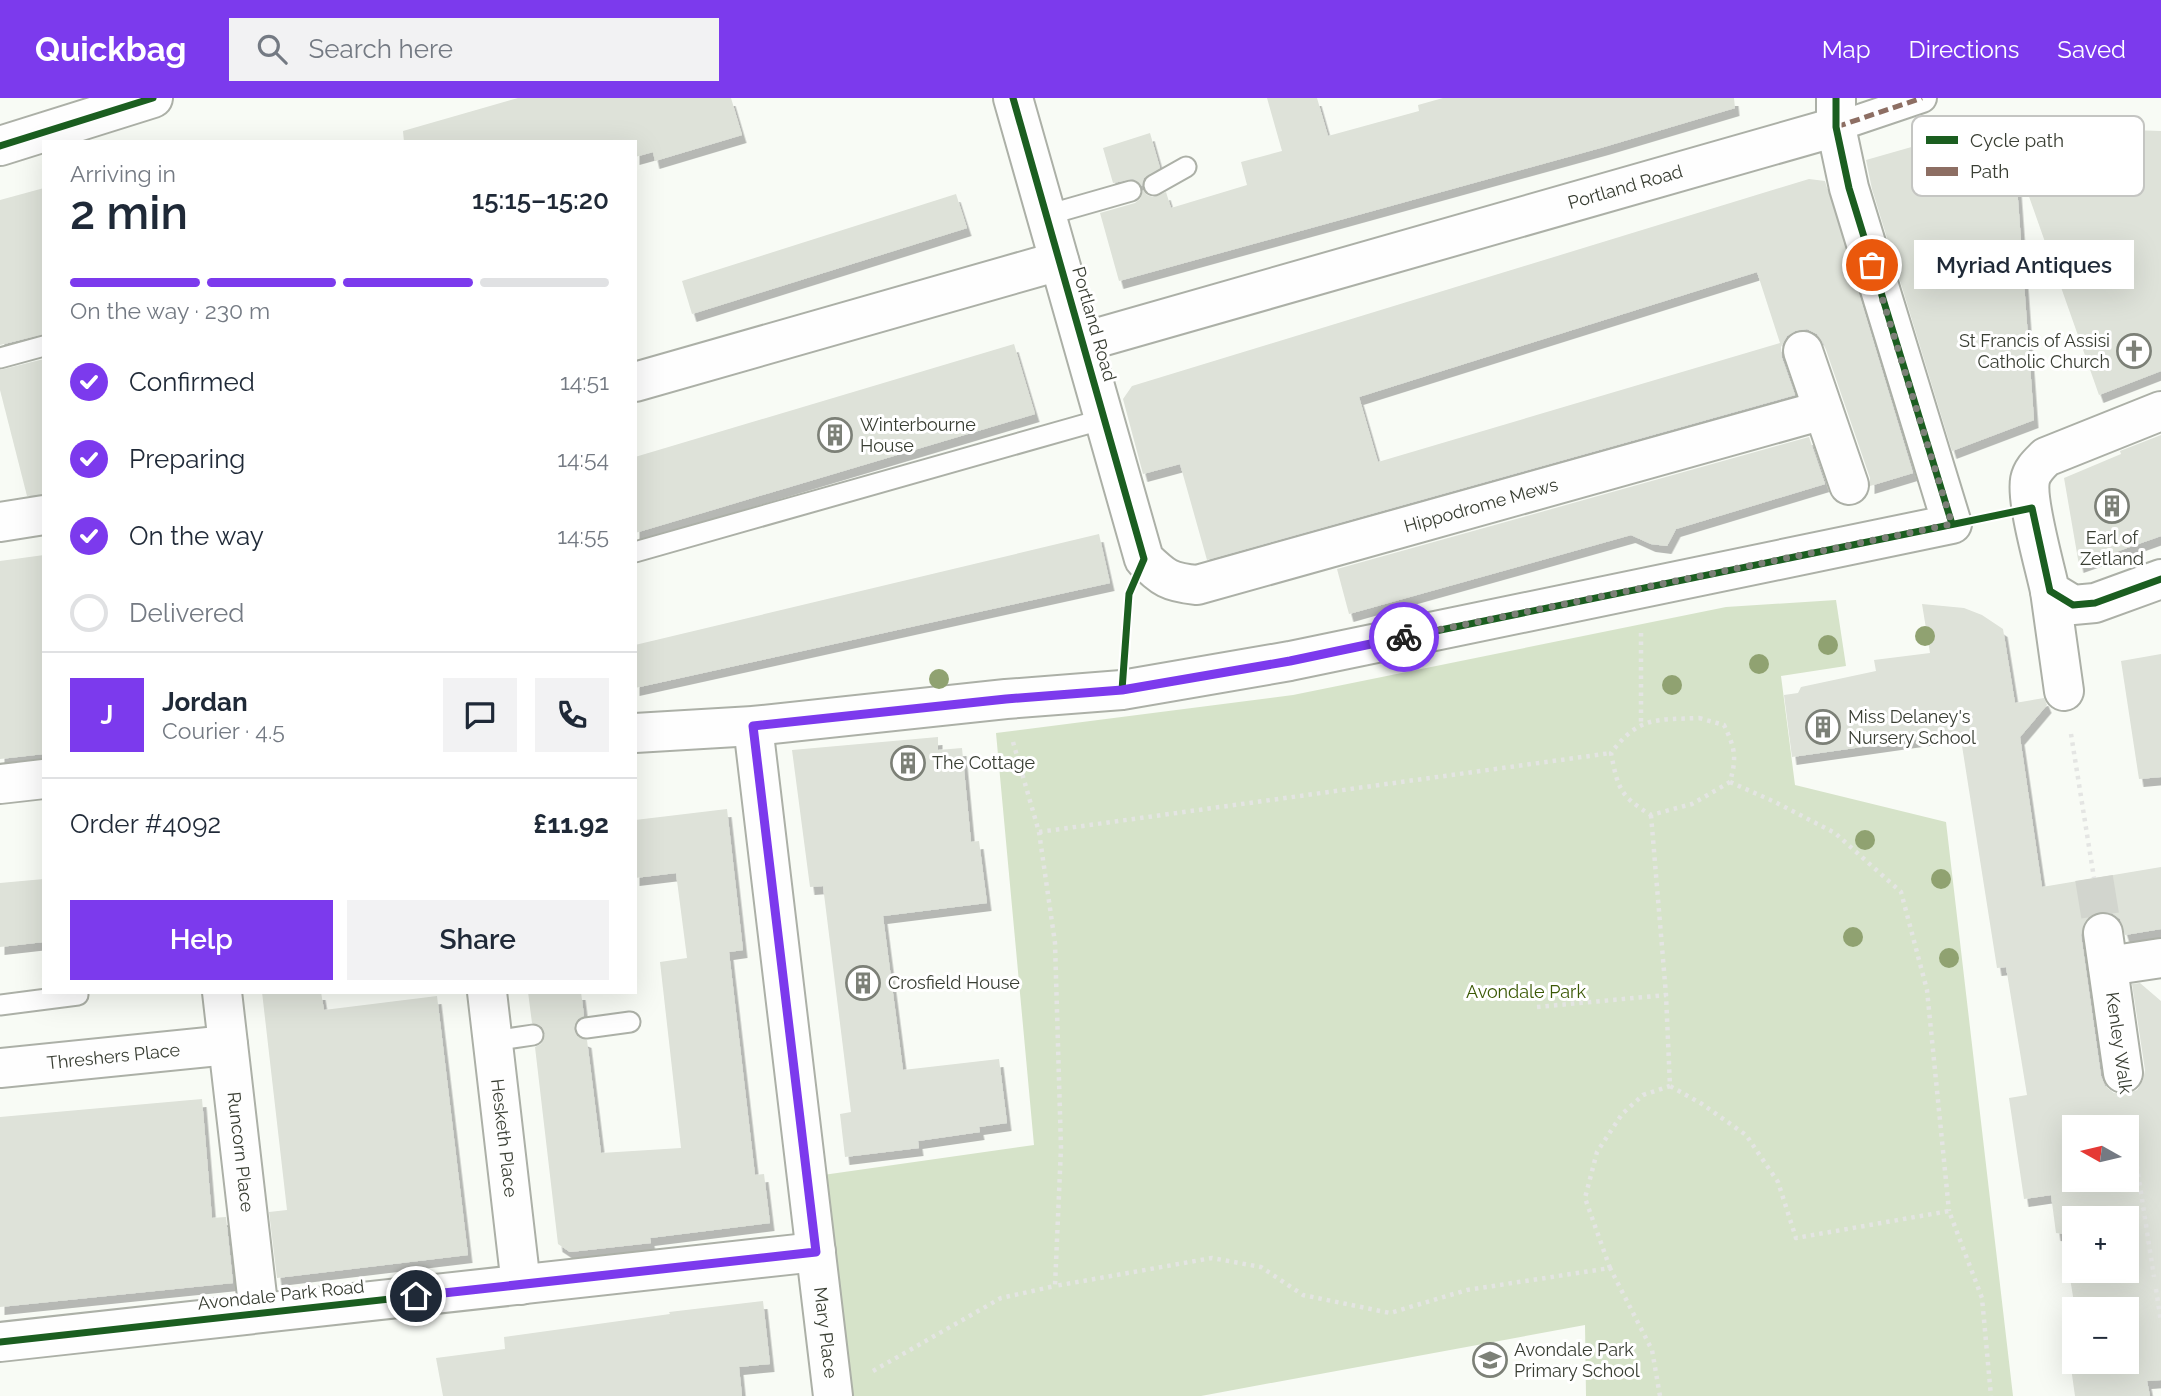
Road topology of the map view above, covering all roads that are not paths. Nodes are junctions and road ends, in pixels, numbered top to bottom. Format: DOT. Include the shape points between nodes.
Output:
graph roads {
  1 [pos="153,98"];
  2 [pos="1013,98"];
  3 [pos="1922,98"];
  4 [pos="1836,113"];
  5 [pos="0,146"];
  6 [pos="1186,167"];
  7 [pos="1154,185"];
  8 [pos="1131,191"];
  9 [pos="1047,215"];
  10 [pos="1059,261"];
  11 [pos="1083,342"];
  12 [pos="42,347"];
  13 [pos="1803,351"];
  14 [pos="0,358"];
  15 [pos="637,381"];
  16 [pos="1823,410"];
  17 [pos="2161,411"];
  18 [pos="1104,419"];
  19 [pos="1849,485"];
  20 [pos="42,515"];
  21 [pos="0,522"];
  22 [pos="637,551"];
  23 [pos="1144,559"];
  24 [pos="2161,579"];
  25 [pos="2050,591"];
  26 [pos="2064,691"];
  27 [pos="753,726"];
  28 [pos="637,733"];
  29 [pos="42,779"];
  30 [pos="0,784"];
  31 [pos="2161,958"];
  32 [pos="222,994"];
  33 [pos="487,994"];
  34 [pos="78,995"];
  35 [pos="0,1004"];
  36 [pos="630,1022"];
  37 [pos="586,1028"];
  38 [pos="533,1035"];
  39 [pos="493,1041"];
  40 [pos="228,1045"];
  41 [pos="0,1068"];
  42 [pos="2123,1073"];
  43 [pos="816,1252"];
  44 [pos="521,1285"];
  45 [pos="259,1313"];
  46 [pos="0,1342"];
  47 [pos="833,1395"];
  1 -- 5 [label="street"];
  2 -- 9 [label="street, Portland Road"];
  3 -- 4 [label="street, Portland Road"];
  4 -- 11 [label="street, Portland Road"];
  4 -- 27 [label="street" via="1849,188 1952,524 1290,661 1122,690"];
  6 -- 7 [label="lane"];
  8 -- 9 [label="lane"];
  9 -- 10 [label="street, Portland Road"];
  10 -- 11 [label="street, Portland Road"];
  10 -- 15 [label="street, Portland Road"];
  11 -- 18 [label="street, Portland Road"];
  12 -- 14 [label="lane"];
  13 -- 16 [label="street"];
  16 -- 19 [label="street"];
  16 -- 23 [label="street, Hippodrome Mews" via="1197,585 1174,583"];
  17 -- 25 [label="street" via="2046,457 2035,468 2030,481 2032,508"];
  18 -- 22 [label="lane"];
  18 -- 23 [label="street, Portland Road"];
  20 -- 21 [label="street"];
  24 -- 25 [label="street" via="2095,603 2073,605"];
  25 -- 26 [label="street"];
  27 -- 28 [label="street"];
  27 -- 43 [label="street, Mary Place"];
  29 -- 30 [label="street"];
  31 -- 42 [label="street, Kenley Walk" via="2106,950"];
  32 -- 40 [label="street, Runcorn Place"];
  33 -- 39 [label="street, Hesketh Place"];
  34 -- 35 [label="lane"];
  36 -- 37 [label="lane"];
  38 -- 39 [label="lane"];
  39 -- 44 [label="street, Hesketh Place"];
  40 -- 41 [label="street, Threshers Place"];
  40 -- 45 [label="street, Runcorn Place"];
  43 -- 44 [label="street, Avondale Park Road"];
  43 -- 47 [label="street, Mary Place"];
  44 -- 45 [label="street, Avondale Park Road"];
  45 -- 46 [label="street, Avondale Park Road"];
}
